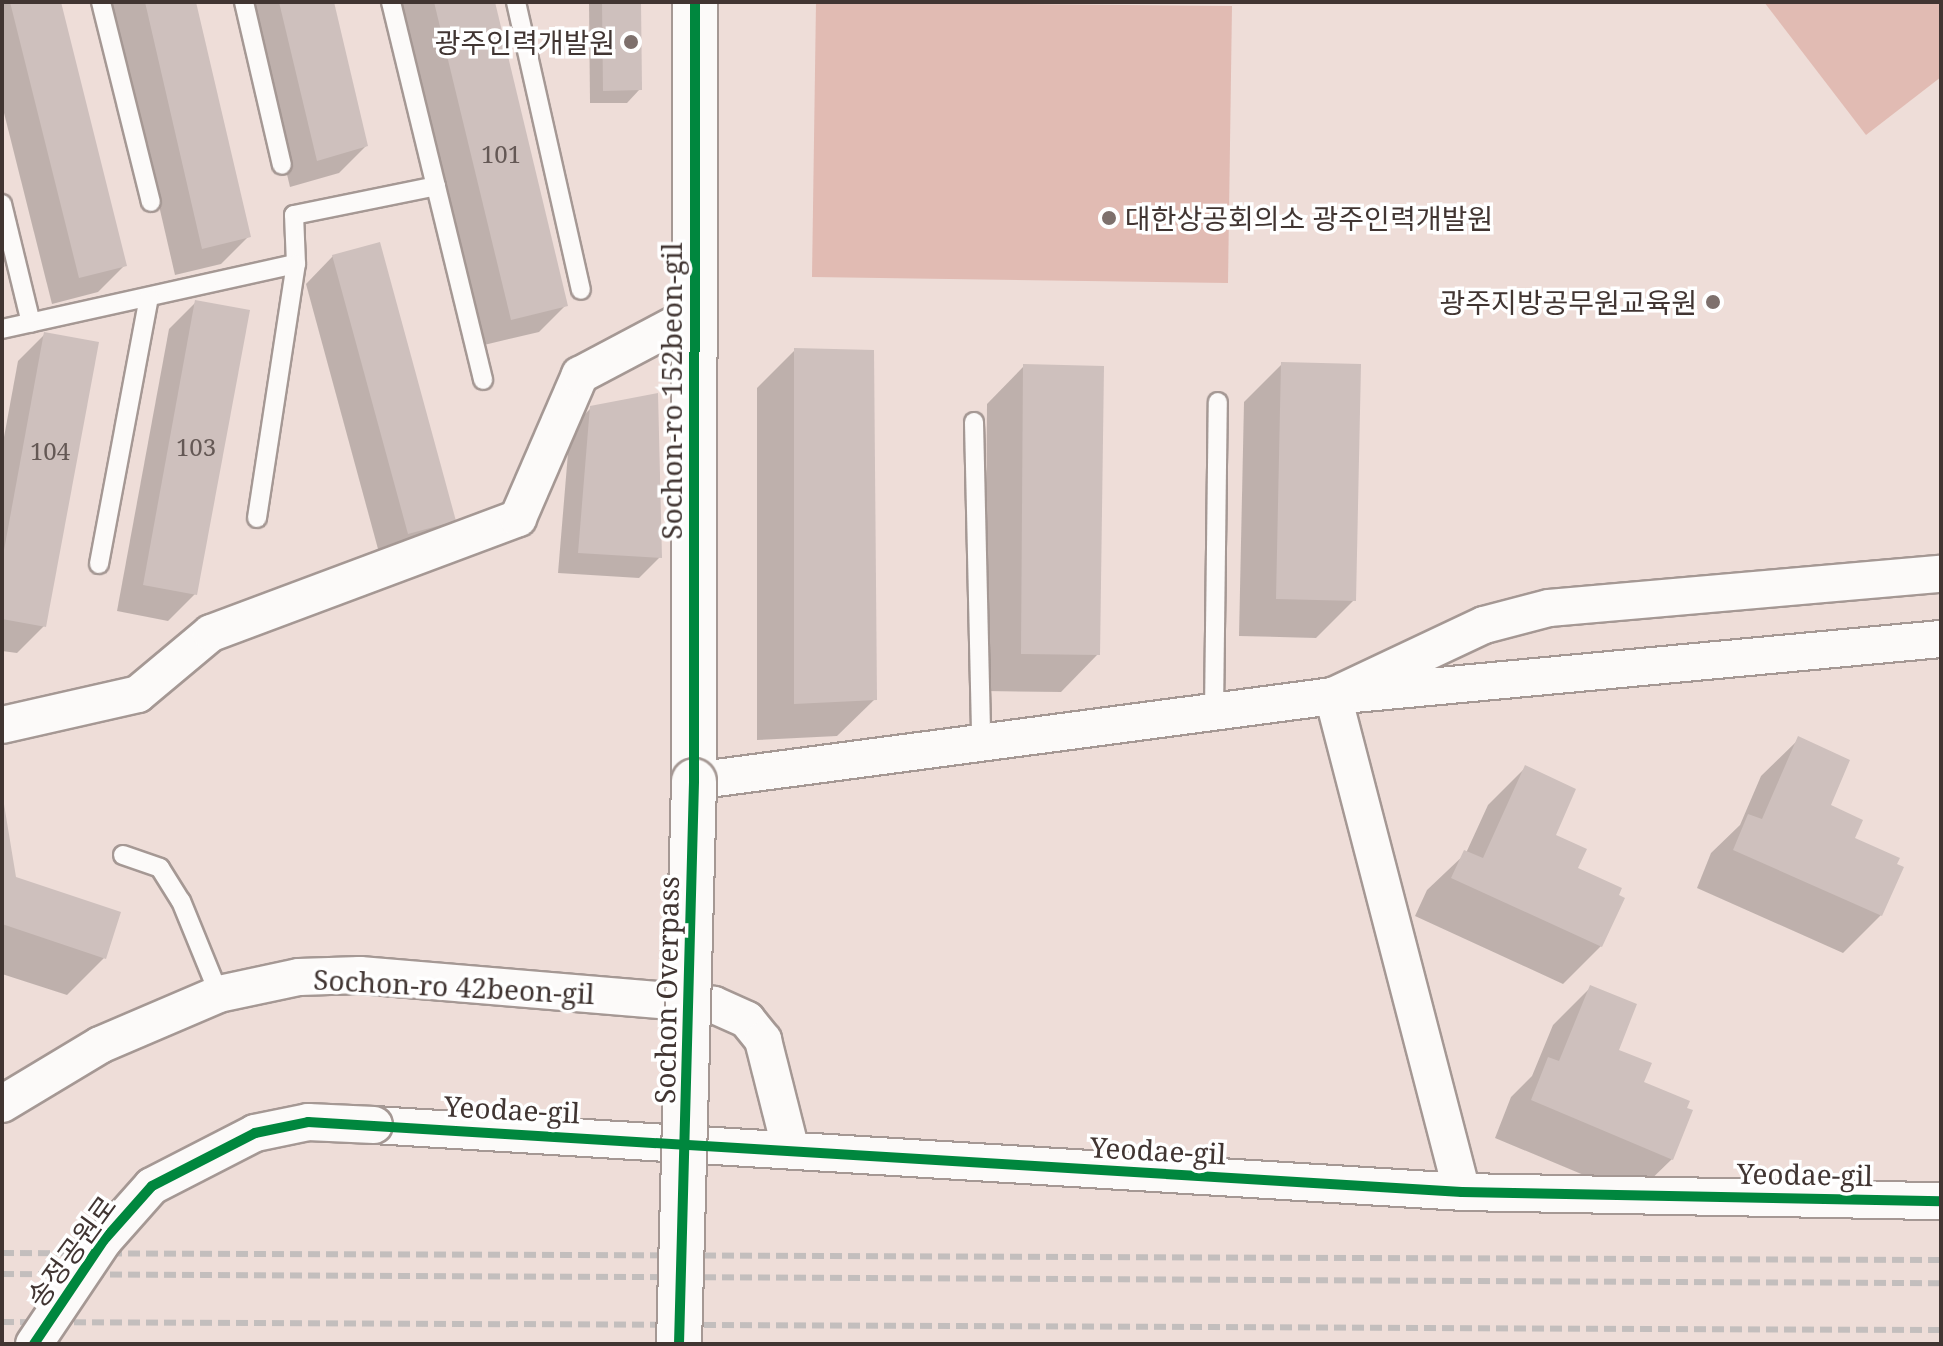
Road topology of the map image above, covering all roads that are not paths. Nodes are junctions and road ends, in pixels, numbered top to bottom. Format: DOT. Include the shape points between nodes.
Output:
graph roads {
  1 [pos="101,2"];
  2 [pos="244,2"];
  3 [pos="391,2"];
  4 [pos="516,2"];
  5 [pos="695,2"];
  6 [pos="282,165"];
  7 [pos="436,186"];
  8 [pos="151,202"];
  9 [pos="2,204"];
  10 [pos="296,264"];
  11 [pos="581,290"];
  12 [pos="149,298"];
  13 [pos="695,314"];
  14 [pos="31,323"];
  15 [pos="2,329"];
  16 [pos="483,380"];
  17 [pos="1218,402"];
  18 [pos="974,422"];
  19 [pos="257,518"];
  20 [pos="99,564"];
  21 [pos="1941,574"];
  22 [pos="1941,639"];
  23 [pos="1333,696"];
  24 [pos="1214,712"];
  25 [pos="2,725"];
  26 [pos="981,742"];
  27 [pos="694,781"];
  28 [pos="123,855"];
  29 [pos="219,994"];
  30 [pos="2,1104"];
  31 [pos="374,1125"];
  32 [pos="790,1147"];
  33 [pos="1462,1192"];
  34 [pos="1941,1201"];
  35 [pos="34,1344"];
  36 [pos="679,1344"];
  1 -- 8 [label="lane"];
  2 -- 6 [label="lane"];
  3 -- 7 [label="lane"];
  4 -- 11 [label="lane"];
  5 -- 13 [label="street, Sochon-ro 152beon-gil"];
  7 -- 10 [label="lane" via="294,215"];
  7 -- 16 [label="lane"];
  9 -- 14 [label="lane"];
  10 -- 12 [label="lane"];
  10 -- 19 [label="lane"];
  12 -- 14 [label="lane"];
  12 -- 20 [label="lane"];
  13 -- 25 [label="street" via="580,375 518,518 211,633 138,694"];
  13 -- 27 [label="street, Sochon-ro 152beon-gil"];
  14 -- 15 [label="lane"];
  17 -- 24 [label="lane"];
  18 -- 26 [label="lane"];
  21 -- 23 [label="street" via="1549,608 1484,625"];
  22 -- 23 [label="street"];
  23 -- 24 [label="street"];
  23 -- 33 [label="street"];
  24 -- 26 [label="street"];
  26 -- 27 [label="street"];
  27 -- 36 [label="street, Sochon Overpass, bridge"];
  28 -- 29 [label="lane" via="160,868 181,901"];
  29 -- 30 [label="street, Sochon-ro 42beon-gil" via="100,1045"];
  29 -- 32 [label="street, Sochon-ro 42beon-gil" via="299,977 360,975 714,1005 747,1020 763,1040"];
  31 -- 32 [label="street, Yeodae-gil"];
  31 -- 35 [label="street, 송정공원로, bridge" via="308,1122 255,1133 152,1186 104,1240"];
  32 -- 33 [label="street, Yeodae-gil"];
  33 -- 34 [label="street, Yeodae-gil"];
}
